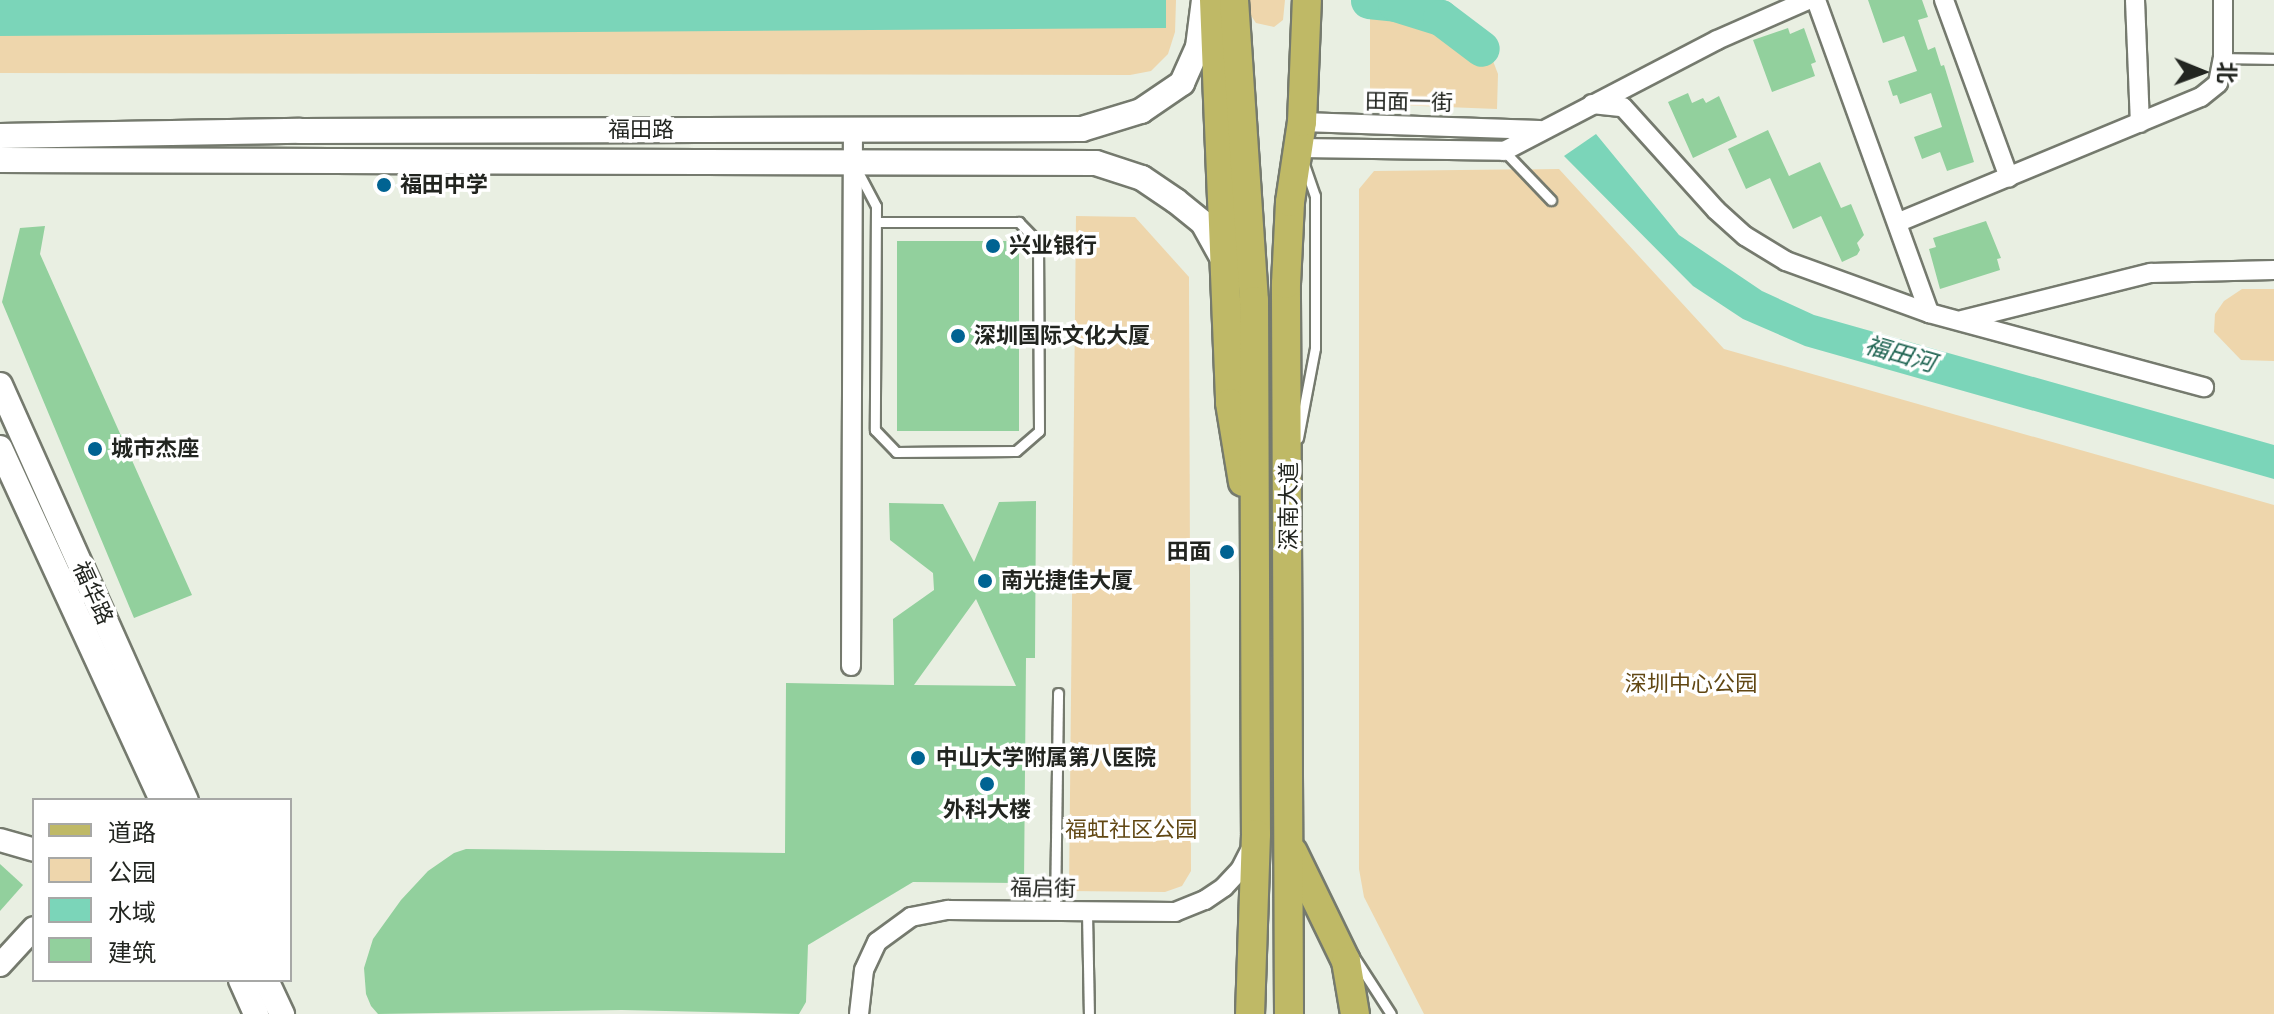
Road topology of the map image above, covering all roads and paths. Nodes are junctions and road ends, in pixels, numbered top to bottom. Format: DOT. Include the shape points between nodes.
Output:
graph roads {
  1 [pos="1204,0"];
  2 [pos="1214,0"];
  3 [pos="1234,0"];
  4 [pos="1808,0"];
  5 [pos="1816,0"];
  6 [pos="1944,0"];
  7 [pos="2135,0"];
  8 [pos="2223,0"];
  9 [pos="1308,3"];
  10 [pos="2223,58"];
  11 [pos="2274,59"];
  12 [pos="1592,104"];
  13 [pos="2140,123"];
  14 [pos="0,127"];
  15 [pos="1542,131"];
  16 [pos="853,132"];
  17 [pos="1301,135"];
  18 [pos="0,136"];
  19 [pos="38,136"];
  20 [pos="1504,151"];
  21 [pos="5,161"];
  22 [pos="853,162"];
  23 [pos="2009,178"];
  24 [pos="1551,200"];
  25 [pos="876,222"];
  26 [pos="1899,222"];
  27 [pos="1224,259"];
  28 [pos="2274,270"];
  29 [pos="1929,313"];
  30 [pos="1959,320"];
  31 [pos="0,385"];
  32 [pos="2204,387"];
  33 [pos="0,448"];
  34 [pos="1255,518"];
  35 [pos="851,666"];
  36 [pos="1058,693"];
  37 [pos="178,798"];
  38 [pos="178,798"];
  39 [pos="1288,830"];
  40 [pos="1256,834"];
  41 [pos="0,840"];
  42 [pos="32,849"];
  43 [pos="1055,912"];
  44 [pos="1087,913"];
  45 [pos="32,930"];
  46 [pos="1341,948"];
  47 [pos="0,965"];
  48 [pos="242,982"];
  49 [pos="267,982"];
  50 [pos="1360,1009"];
  51 [pos="256,1014"];
  52 [pos="282,1014"];
  53 [pos="859,1014"];
  54 [pos="1089,1014"];
  55 [pos="1250,1014"];
  56 [pos="1289,1014"];
  57 [pos="1391,1014"];
  1 -- 16 [label="main road, 福田路" via="1198,47 1182,83 1130,115 1082,129"];
  2 -- 27 [label="main road"];
  3 -- 34 [label="main road, 深南大道" via="1254,301"];
  4 -- 12 [label="street" via="1763,17"];
  5 -- 26 [label="street"];
  6 -- 23 [label="street"];
  7 -- 13 [label="street"];
  8 -- 10 [label="street"];
  9 -- 17 [label="main road, 深南大道"];
  10 -- 11 [label="lane"];
  10 -- 13 [label="street" via="2218,83 2201,97"];
  12 -- 15 [label="street"];
  12 -- 29 [label="street" via="1623,107 1745,236 1786,261"];
  13 -- 23 [label="street"];
  14 -- 19 [label="main road"];
  15 -- 17 [label="street, 田面一街"];
  15 -- 20 [label="street"];
  16 -- 19 [label="main road, 福田路"];
  16 -- 22 [label="street"];
  17 -- 20 [label="street"];
  17 -- 39 [label="main road, 深南大道" via="1290,202 1286,284"];
  18 -- 19 [label="main road, 福田路"];
  20 -- 24 [label="lane"];
  21 -- 22 [label="main road, 福田路"];
  22 -- 25 [label="lane" via="876,206"];
  22 -- 27 [label="main road, 福田路" via="1072,162 1117,168 1142,178 1203,223"];
  22 -- 35 [label="street"];
  23 -- 26 [label="street"];
  25 -- 25 [label="lane" via="875,430 896,452 1016,451 1039,431 1038,242 1019,222"];
  26 -- 29 [label="street"];
  27 -- 34 [label="main road" via="1233,438"];
  28 -- 30 [label="street" via="2151,273"];
  29 -- 30 [label="street"];
  30 -- 32 [label="street"];
  31 -- 37 [label="main road, 福华路"];
  33 -- 38 [label="main road, 福华路"];
  34 -- 40 [label="main road, 深南大道"];
  36 -- 43 [label="lane"];
  39 -- 46 [label="main road" via="1301,874"];
  39 -- 56 [label="main road, 深南大道"];
  40 -- 44 [label="street, 福启街" via="1232,879 1195,905 1164,913"];
  40 -- 55 [label="main road, 深南大道"];
  41 -- 42 [label="street"];
  43 -- 44 [label="street, 福启街"];
  43 -- 53 [label="street, 福启街" via="948,910 911,917 877,942 864,970"];
  44 -- 54 [label="lane"];
  45 -- 47 [label="street"];
  46 -- 50 [label="main road"];
  46 -- 57 [label="lane"];
  48 -- 51 [label="main road"];
  49 -- 52 [label="main road"];
}
